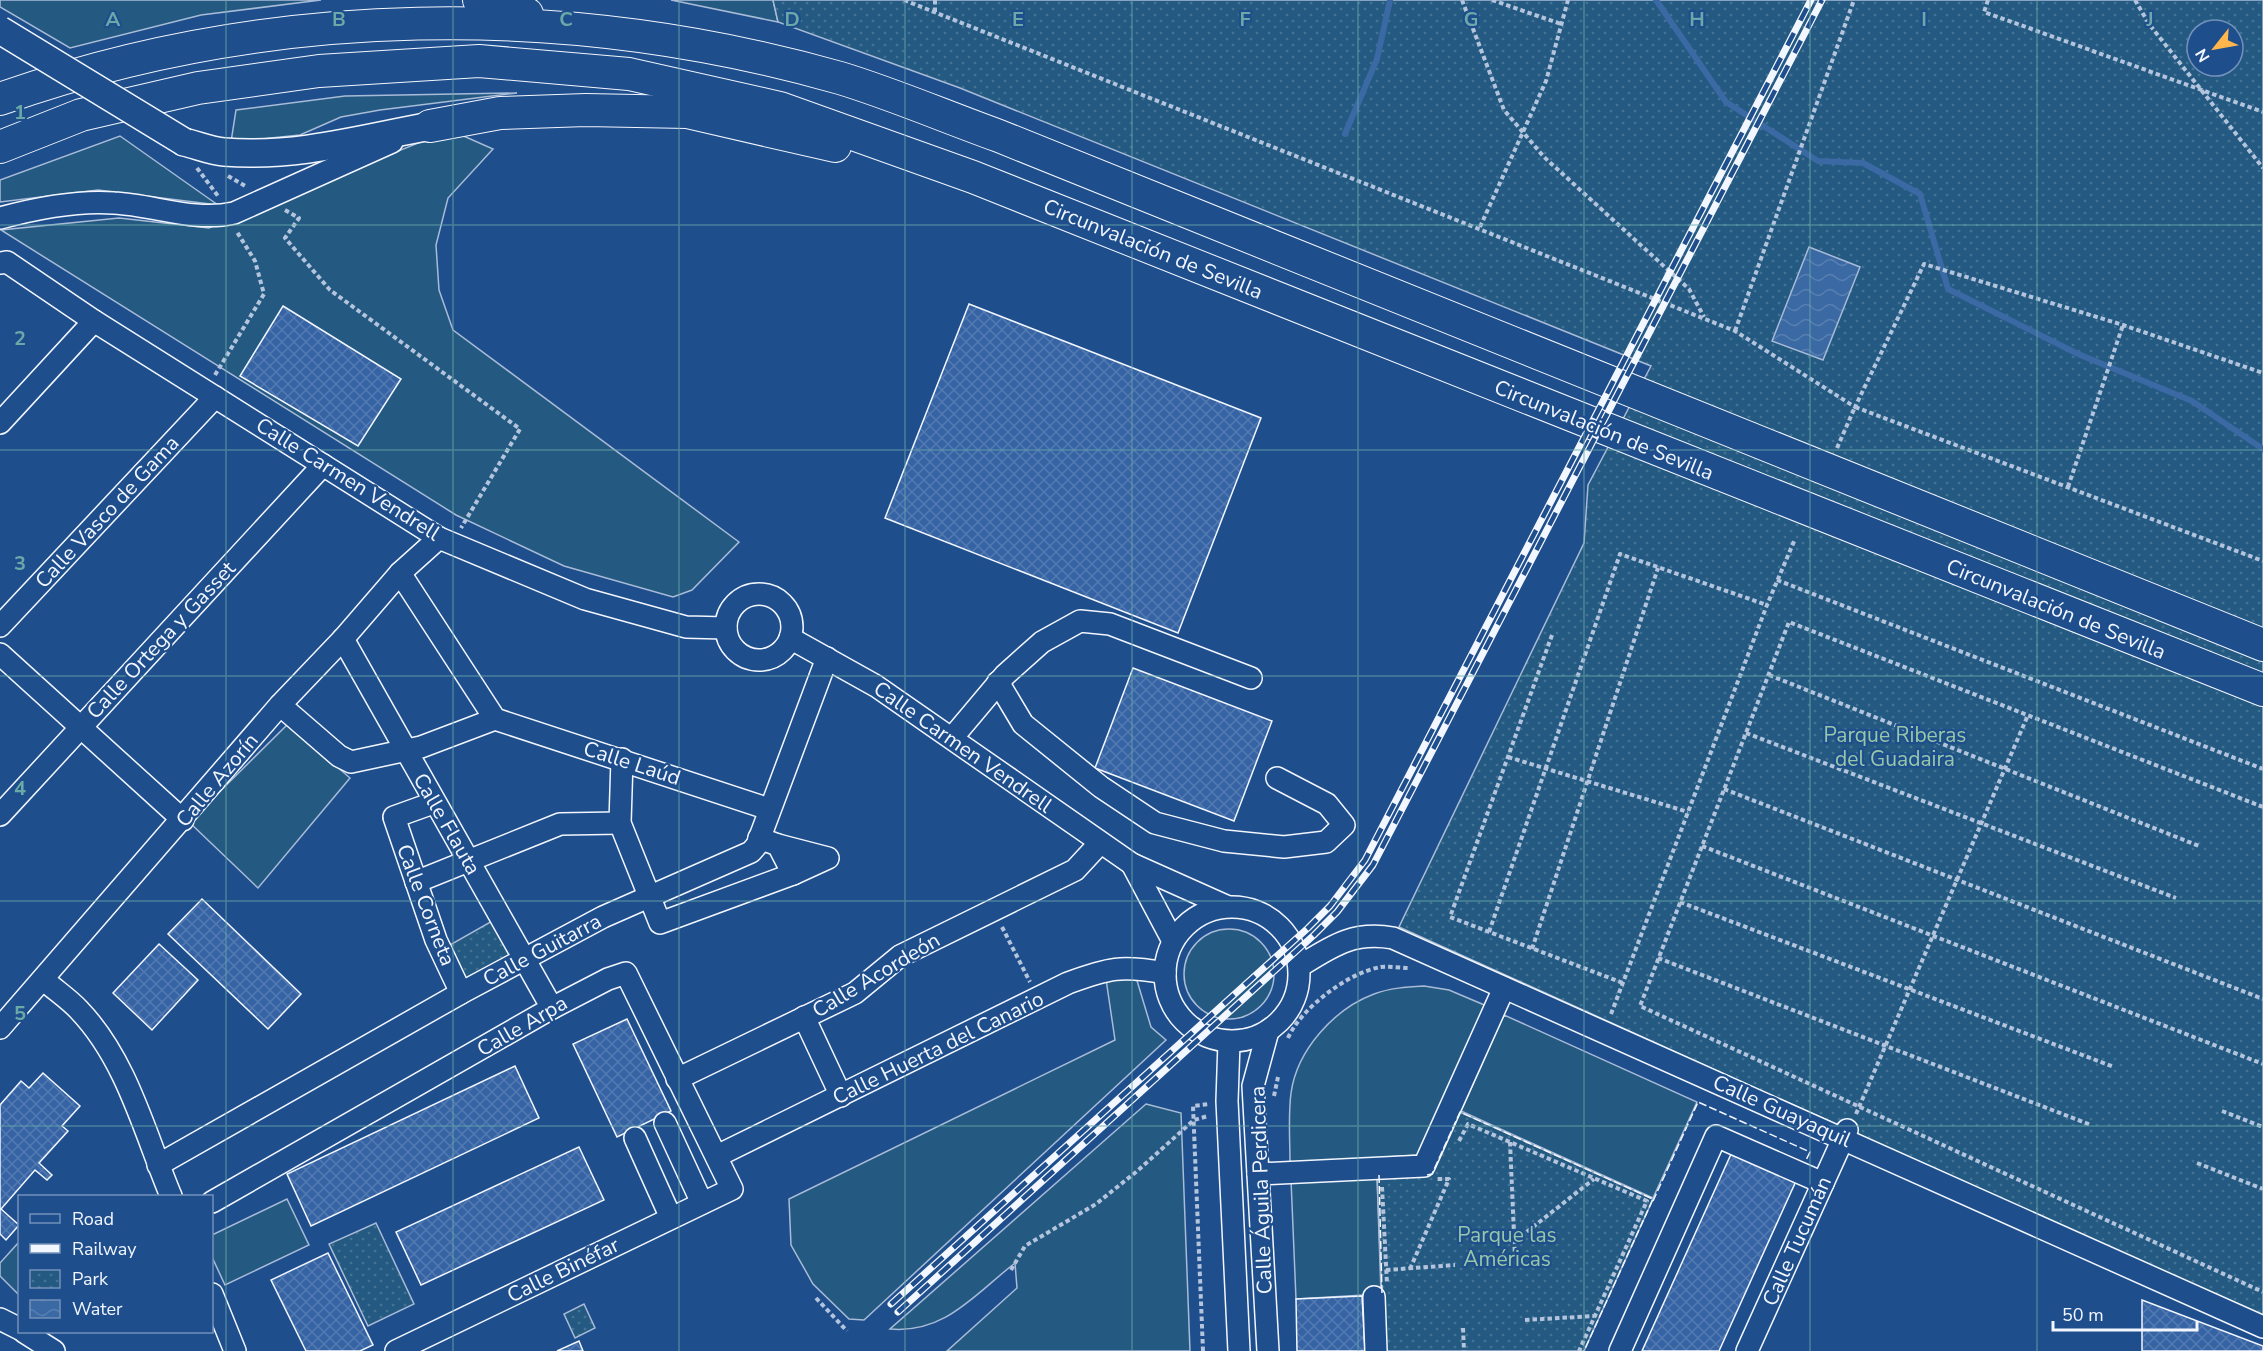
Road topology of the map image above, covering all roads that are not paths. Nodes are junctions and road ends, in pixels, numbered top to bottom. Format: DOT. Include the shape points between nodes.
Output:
graph roads {
  1 [pos="480,0"];
  2 [pos="562,24"];
  3 [pos="0,30"];
  4 [pos="0,99"];
  5 [pos="429,126"];
  6 [pos="0,147"];
  7 [pos="973,177"];
  8 [pos="0,218"];
  9 [pos="0,263"];
  10 [pos="94,321"];
  11 [pos="210,394"];
  12 [pos="0,423"];
  13 [pos="324,465"];
  14 [pos="439,538"];
  15 [pos="400,573"];
  16 [pos="0,626"];
  17 [pos="726,628"];
  18 [pos="790,638"];
  19 [pos="343,639"];
  20 [pos="2263,645"];
  21 [pos="0,654"];
  22 [pos="827,658"];
  23 [pos="1251,678"];
  24 [pos="998,682"];
  25 [pos="2263,690"];
  26 [pos="280,705"];
  27 [pos="495,719"];
  28 [pos="81,727"];
  29 [pos="952,738"];
  30 [pos="405,751"];
  31 [pos="622,759"];
  32 [pos="1277,778"];
  33 [pos="434,803"];
  34 [pos="769,809"];
  35 [pos="0,815"];
  36 [pos="183,820"];
  37 [pos="620,823"];
  38 [pos="768,842"];
  39 [pos="1100,843"];
  40 [pos="467,861"];
  41 [pos="1132,864"];
  42 [pos="793,874"];
  43 [pos="416,882"];
  44 [pos="647,896"];
  45 [pos="1226,906"];
  46 [pos="1173,940"];
  47 [pos="524,959"];
  48 [pos="1300,966"];
  49 [pos="1165,973"];
  50 [pos="44,980"];
  51 [pos="1504,988"];
  52 [pos="461,993"];
  53 [pos="552,1008"];
  54 [pos="804,1017"];
  55 [pos="0,1028"];
  56 [pos="1268,1031"];
  57 [pos="1229,1042"];
  58 [pos="677,1079"];
  59 [pos="841,1096"];
  60 [pos="665,1123"];
  61 [pos="1845,1134"];
  62 [pos="635,1138"];
  63 [pos="1750,1139"];
  64 [pos="717,1156"];
  65 [pos="158,1165"];
  66 [pos="1258,1174"];
  67 [pos="1825,1179"];
  68 [pos="732,1189"];
  69 [pos="170,1195"];
  70 [pos="213,1201"];
  71 [pos="702,1203"];
  72 [pos="671,1218"];
  73 [pos="1381,1295"];
  74 [pos="213,1296"];
  75 [pos="15,1327"];
  76 [pos="2263,1327"];
  77 [pos="25,1333"];
  78 [pos="23,1351"];
  79 [pos="54,1351"];
  80 [pos="236,1351"];
  81 [pos="396,1351"];
  82 [pos="1239,1351"];
  83 [pos="1268,1351"];
  84 [pos="1376,1351"];
  85 [pos="1620,1351"];
  86 [pos="1746,1351"];
  1 -- 2 [label="highway"];
  2 -- 4 [label="highway, Circunvalación de Sevilla" via="403,23 296,29 128,59"];
  2 -- 20 [label="highway, Circunvalación de Sevilla" via="664,38 840,78 1010,141"];
  3 -- 5 [label="main road, bridge" via="184,142 222,152 271,153 327,146"];
  5 -- 7 [label="highway" via="500,113 687,111"];
  5 -- 8 [label="street" via="234,213 193,215 116,202 86,202"];
  6 -- 7 [label="highway, Circunvalación de Sevilla" via="81,115 198,88 319,71 478,61 629,74 780,108"];
  7 -- 25 [label="highway, Circunvalación de Sevilla"];
  9 -- 10 [label="street, Calle Carmen Vendrell" via="7,262"];
  10 -- 11 [label="street, Calle Carmen Vendrell"];
  10 -- 12 [label="street"];
  11 -- 13 [label="street, Calle Carmen Vendrell"];
  11 -- 16 [label="street, Calle Vasco de Gama"];
  13 -- 14 [label="street, Calle Carmen Vendrell"];
  13 -- 28 [label="street, Calle Ortega y Gasset"];
  14 -- 15 [label="street, Calle Azorín"];
  14 -- 17 [label="street, Calle Carmen Vendrell" via="595,602 686,627"];
  15 -- 19 [label="street, Calle Azorín"];
  15 -- 27 [label="street"];
  17 -- 18 [label="street" via="736,651 755,660 776,655"];
  17 -- 18 [label="street" via="735,602 755,593 766,594 785,606 792,627"];
  18 -- 22 [label="street, Calle Carmen Vendrell"];
  19 -- 26 [label="street, Calle Azorín"];
  19 -- 30 [label="street, Calle Flauta"];
  21 -- 28 [label="street"];
  22 -- 29 [label="street, Calle Carmen Vendrell"];
  22 -- 34 [label="street, Calle Guitarra"];
  23 -- 24 [label="street" via="1110,624 1080,621 1042,642"];
  24 -- 29 [label="street"];
  24 -- 32 [label="street" via="1023,724 1101,787 1155,823 1224,841 1284,847 1326,842 1344,825 1327,804"];
  26 -- 30 [label="street" via="351,762"];
  26 -- 36 [label="street, Calle Azorín"];
  27 -- 30 [label="street"];
  27 -- 31 [label="street, Calle Laúd"];
  28 -- 35 [label="street, Calle Ortega y Gasset"];
  28 -- 36 [label="street"];
  29 -- 39 [label="street, Calle Carmen Vendrell"];
  30 -- 33 [label="street, Calle Flauta"];
  31 -- 34 [label="street, Calle Laúd"];
  31 -- 37 [label="street"];
  33 -- 40 [label="street, Calle Flauta"];
  33 -- 43 [label="street, Calle Corneta" via="394,817"];
  34 -- 38 [label="street, Calle Guitarra"];
  36 -- 50 [label="street, Calle Azorín"];
  37 -- 40 [label="street" via="560,824"];
  37 -- 44 [label="street"];
  38 -- 42 [label="street"];
  38 -- 42 [label="street" via="828,858"];
  38 -- 44 [label="street, Calle Guitarra"];
  39 -- 41 [label="street, Calle Carmen Vendrell"];
  39 -- 54 [label="street, Calle Acordeón" via="1075,870 900,956 868,984"];
  40 -- 43 [label="street"];
  40 -- 47 [label="street, Calle Flauta"];
  41 -- 45 [label="street, Calle Carmen Vendrell"];
  41 -- 46 [label="street, Calle Carmen Vendrell"];
  42 -- 44 [label="street" via="660,923"];
  43 -- 52 [label="street, Calle Corneta" via="435,940"];
  44 -- 47 [label="street, Calle Guitarra"];
  45 -- 46 [label="street" via="1205,912 1186,924"];
  45 -- 48 [label="street" via="1246,907 1283,928"];
  46 -- 49 [label="street"];
  47 -- 52 [label="street, Calle Guitarra"];
  47 -- 53 [label="street, Calle Flauta"];
  48 -- 51 [label="street, Calle Guayaquil" via="1339,942 1371,935 1393,938"];
  48 -- 56 [label="street" via="1294,1004"];
  49 -- 57 [label="street" via="1168,994 1184,1020 1209,1037"];
  49 -- 59 [label="street, Calle Huerta del Canario" via="1130,967 1100,972 1038,998"];
  50 -- 55 [label="street, Calle Azorín"];
  50 -- 65 [label="street" via="79,1009 103,1039 119,1068"];
  51 -- 61 [label="street, Calle Guayaquil"];
  51 -- 66 [label="street" via="1424,1166"];
  52 -- 65 [label="street, Calle Guitarra"];
  53 -- 58 [label="street, Calle Arpa" via="626,973"];
  53 -- 70 [label="street, Calle Arpa"];
  54 -- 58 [label="street, Calle Acordeón"];
  54 -- 59 [label="street"];
  56 -- 57 [label="street" via="1249,1040"];
  56 -- 66 [label="street, Calle Águila Perdicera" via="1253,1086"];
  57 -- 82 [label="street, Calle Águila Perdicera" via="1227,1101"];
  58 -- 64 [label="street, Calle Arpa"];
  59 -- 64 [label="street, Calle Huerta del Canario"];
  60 -- 71 [label="street"];
  61 -- 67 [label="street, Calle Tucumán"];
  61 -- 76 [label="street, Calle Guayaquil"];
  62 -- 72 [label="street"];
  63 -- 67 [label="street"];
  64 -- 68 [label="street, Calle Arpa"];
  65 -- 69 [label="street"];
  66 -- 83 [label="street, Calle Águila Perdicera"];
  67 -- 85 [label="street" via="1716,1136"];
  67 -- 86 [label="street, Calle Tucumán"];
  68 -- 71 [label="street, Calle Binéfar"];
  71 -- 72 [label="street, Calle Binéfar"];
  72 -- 81 [label="street, Calle Binéfar"];
  73 -- 84 [label="street"];
  74 -- 80 [label="street"];
  75 -- 78 [label="street"];
  77 -- 79 [label="street"];
}
